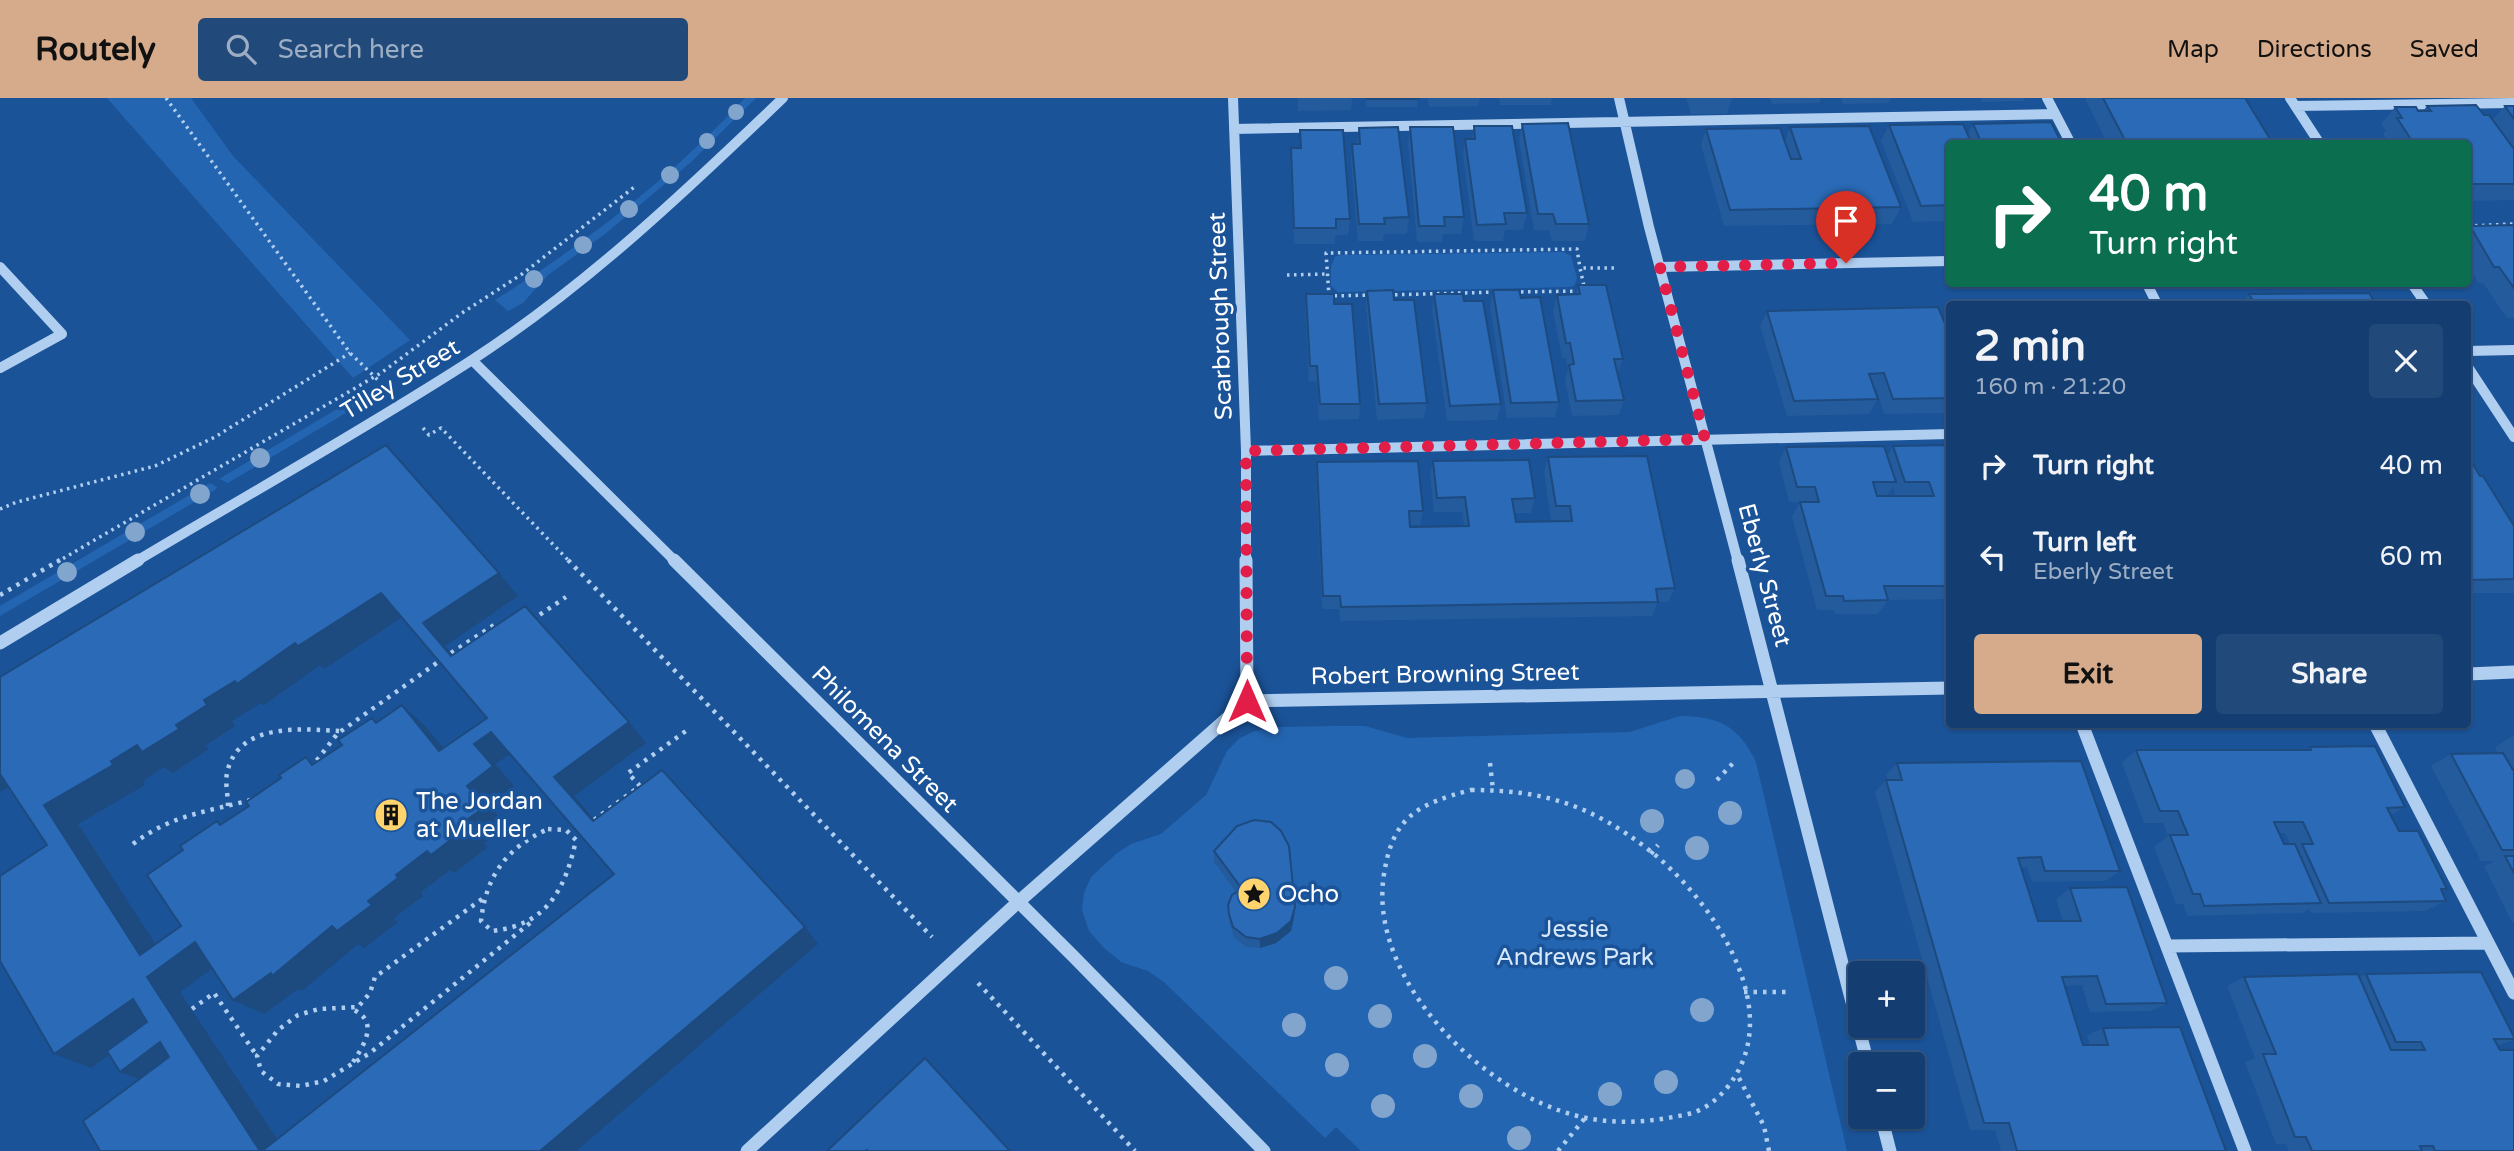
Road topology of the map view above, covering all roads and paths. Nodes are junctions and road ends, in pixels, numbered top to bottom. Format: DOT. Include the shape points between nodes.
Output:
graph roads {
  1 [pos="166,98"];
  2 [pos="783,98"];
  3 [pos="1233,98"];
  4 [pos="1619,98"];
  5 [pos="2047,98"];
  6 [pos="2292,102"];
  7 [pos="2514,103"];
  8 [pos="2055,114"];
  9 [pos="1626,122"];
  10 [pos="1234,129"];
  11 [pos="2069,140"];
  12 [pos="2317,140"];
  13 [pos="647,177"];
  14 [pos="2514,224"];
  15 [pos="2471,226"];
  16 [pos="1946,261"];
  17 [pos="0,267"];
  18 [pos="1660,267"];
  19 [pos="1580,268"];
  20 [pos="1618,268"];
  21 [pos="1327,274"];
  22 [pos="1287,275"];
  23 [pos="2514,350"];
  24 [pos="2471,351"];
  25 [pos="350,353"];
  26 [pos="472,360"];
  27 [pos="0,368"];
  28 [pos="2471,372"];
  29 [pos="374,377"];
  30 [pos="380,382"];
  31 [pos="1946,434"];
  32 [pos="429,435"];
  33 [pos="2514,438"];
  34 [pos="1705,439"];
  35 [pos="1246,451"];
  36 [pos="0,509"];
  37 [pos="0,595"];
  38 [pos="566,597"];
  39 [pos="526,624"];
  40 [pos="500,631"];
  41 [pos="0,643"];
  42 [pos="451,653"];
  43 [pos="441,660"];
  44 [pos="2514,673"];
  45 [pos="2471,674"];
  46 [pos="1946,688"];
  47 [pos="1773,690"];
  48 [pos="1247,701"];
  49 [pos="690,728"];
  50 [pos="2084,728"];
  51 [pos="2377,728"];
  52 [pos="341,731"];
  53 [pos="1736,760"];
  54 [pos="1490,762"];
  55 [pos="302,774"];
  56 [pos="1717,780"];
  57 [pos="1493,790"];
  58 [pos="266,795"];
  59 [pos="228,806"];
  60 [pos="594,820"];
  61 [pos="580,831"];
  62 [pos="573,836"];
  63 [pos="133,844"];
  64 [pos="1658,845"];
  65 [pos="1651,854"];
  66 [pos="482,899"];
  67 [pos="1017,903"];
  68 [pos="530,923"];
  69 [pos="934,939"];
  70 [pos="2488,943"];
  71 [pos="2167,946"];
  72 [pos="978,983"];
  73 [pos="1744,992"];
  74 [pos="1790,992"];
  75 [pos="2514,993"];
  76 [pos="192,1009"];
  77 [pos="354,1009"];
  78 [pos="1865,1052"];
  79 [pos="257,1056"];
  80 [pos="352,1065"];
  81 [pos="1739,1079"];
  82 [pos="1585,1118"];
  83 [pos="1884,1129"];
  84 [pos="766,1145"];
  85 [pos="747,1151"];
  86 [pos="1135,1151"];
  87 [pos="1264,1151"];
  88 [pos="1558,1151"];
  89 [pos="1769,1151"];
  90 [pos="1890,1151"];
  91 [pos="2245,1151"];
  1 -- 25 [label="path"];
  2 -- 26 [label="street, Tilley Street" via="671,206 556,300"];
  3 -- 10 [label="street, Scarbrough Street"];
  4 -- 9 [label="street, Eberly Street"];
  5 -- 8 [label="street"];
  6 -- 7 [label="street"];
  6 -- 12 [label="street"];
  8 -- 9 [label="street"];
  8 -- 11 [label="street"];
  9 -- 10 [label="street"];
  9 -- 18 [label="street, Eberly Street"];
  10 -- 35 [label="street, Scarbrough Street"];
  13 -- 29 [label="path, Tilley Street" via="522,274"];
  14 -- 15 [label="path"];
  16 -- 18 [label="street"];
  17 -- 27 [label="street" via="62,334"];
  18 -- 34 [label="street, Eberly Street"];
  19 -- 20 [label="path"];
  19 -- 21 [label="path" via="1577,249 1326,253"];
  19 -- 21 [label="path" via="1585,290 1329,296"];
  21 -- 22 [label="path"];
  23 -- 24 [label="street"];
  25 -- 29 [label="path"];
  25 -- 36 [label="path" via="215,438 155,466"];
  26 -- 41 [label="street, Tilley Street"];
  26 -- 67 [label="street, Philomena Street"];
  28 -- 33 [label="street"];
  29 -- 30 [label="path"];
  29 -- 37 [label="path, Tilley Street"];
  31 -- 34 [label="street"];
  32 -- 69 [label="path" via="441,428"];
  34 -- 35 [label="street"];
  34 -- 47 [label="street, Eberly Street"];
  35 -- 48 [label="street, Scarbrough Street"];
  38 -- 39 [label="path"];
  40 -- 42 [label="path" via="494,625"];
  43 -- 52 [label="path"];
  44 -- 45 [label="street"];
  46 -- 47 [label="street, Robert Browning Street"];
  47 -- 48 [label="street, Robert Browning Street"];
  47 -- 78 [label="street, Eberly Street"];
  48 -- 67 [label="street"];
  49 -- 60 [label="path" via="628,773 639,786"];
  50 -- 71 [label="street"];
  51 -- 70 [label="street"];
  52 -- 55 [label="path"];
  52 -- 59 [label="path" via="287,730 251,738 230,761"];
  53 -- 56 [label="path"];
  54 -- 57 [label="path"];
  57 -- 65 [label="path" via="1519,790 1557,799 1607,823"];
  57 -- 82 [label="path" via="1440,798 1395,832 1383,869 1384,922 1398,966 1458,1046 1528,1097"];
  58 -- 59 [label="path"];
  59 -- 63 [label="path" via="176,816"];
  61 -- 62 [label="path"];
  62 -- 66 [label="path" via="566,830 548,829 526,838 500,864"];
  62 -- 68 [label="path" via="573,855 564,880 549,905"];
  64 -- 65 [label="path"];
  65 -- 73 [label="path" via="1694,892 1727,941"];
  66 -- 68 [label="path" via="481,922 492,931 510,931"];
  66 -- 77 [label="path" via="375,977 371,996"];
  67 -- 84 [label="street"];
  67 -- 87 [label="street, Philomena Street"];
  68 -- 80 [label="path"];
  70 -- 71 [label="street"];
  70 -- 75 [label="street"];
  71 -- 91 [label="street"];
  72 -- 86 [label="path"];
  73 -- 74 [label="path"];
  73 -- 81 [label="path" via="1750,1016 1748,1048"];
  76 -- 79 [label="path" via="214,993"];
  77 -- 79 [label="path" via="305,1012 285,1023"];
  77 -- 80 [label="path" via="363,1012 369,1027"];
  79 -- 80 [label="path" via="261,1071 278,1084 324,1081"];
  81 -- 82 [label="path" via="1710,1106 1666,1121 1623,1125"];
  81 -- 89 [label="path" via="1764,1126"];
  82 -- 88 [label="path"];
  83 -- 90 [label="street"];
  84 -- 85 [label="street"];
}
